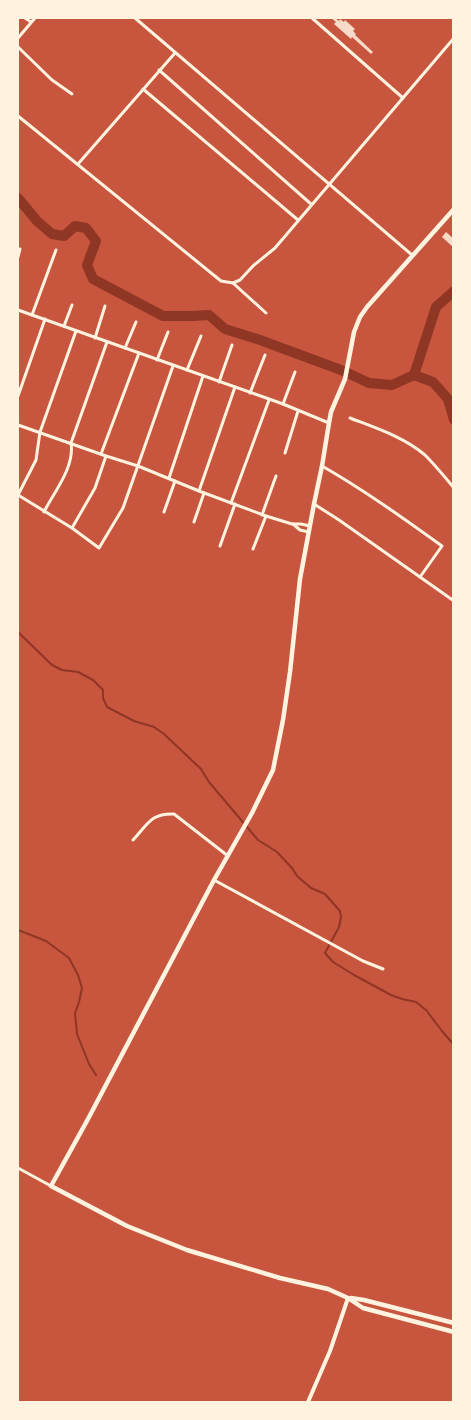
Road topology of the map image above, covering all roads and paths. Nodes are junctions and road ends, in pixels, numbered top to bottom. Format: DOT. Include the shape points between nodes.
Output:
graph roads {
  1 [pos="25,18"];
  2 [pos="35,18"];
  3 [pos="135,18"];
  4 [pos="312,18"];
  5 [pos="31,22"];
  6 [pos="18,38"];
  7 [pos="454,38"];
  8 [pos="18,47"];
  9 [pos="175,53"];
  10 [pos="159,70"];
  11 [pos="143,89"];
  12 [pos="72,94"];
  13 [pos="404,98"];
  14 [pos="18,116"];
  15 [pos="78,164"];
  16 [pos="328,184"];
  17 [pos="312,204"];
  18 [pos="454,209"];
  19 [pos="298,220"];
  20 [pos="20,249"];
  21 [pos="56,250"];
  22 [pos="412,256"];
  23 [pos="18,257"];
  24 [pos="233,283"];
  25 [pos="72,305"];
  26 [pos="105,306"];
  27 [pos="18,310"];
  28 [pos="266,313"];
  29 [pos="32,315"];
  30 [pos="45,319"];
  31 [pos="136,322"];
  32 [pos="64,326"];
  33 [pos="76,330"];
  34 [pos="168,332"];
  35 [pos="201,336"];
  36 [pos="95,338"];
  37 [pos="107,342"];
  38 [pos="232,345"];
  39 [pos="125,348"];
  40 [pos="139,353"];
  41 [pos="265,355"];
  42 [pos="156,360"];
  43 [pos="173,366"];
  44 [pos="187,370"];
  45 [pos="295,372"];
  46 [pos="203,376"];
  47 [pos="219,382"];
  48 [pos="236,387"];
  49 [pos="250,393"];
  50 [pos="18,396"];
  51 [pos="269,400"];
  52 [pos="283,404"];
  53 [pos="298,411"];
  54 [pos="350,418"];
  55 [pos="329,423"];
  56 [pos="18,424"];
  57 [pos="40,432"];
  58 [pos="71,443"];
  59 [pos="285,453"];
  60 [pos="101,454"];
  61 [pos="106,456"];
  62 [pos="138,466"];
  63 [pos="322,466"];
  64 [pos="276,476"];
  65 [pos="169,478"];
  66 [pos="175,481"];
  67 [pos="454,488"];
  68 [pos="199,492"];
  69 [pos="204,493"];
  70 [pos="233,504"];
  71 [pos="314,504"];
  72 [pos="44,512"];
  73 [pos="164,512"];
  74 [pos="264,515"];
  75 [pos="194,522"];
  76 [pos="72,528"];
  77 [pos="309,529"];
  78 [pos="220,546"];
  79 [pos="253,549"];
  80 [pos="420,577"];
  81 [pos="454,601"];
  82 [pos="134,840"];
  83 [pos="228,856"];
  84 [pos="214,880"];
  85 [pos="383,969"];
  86 [pos="18,1168"];
  87 [pos="51,1186"];
  88 [pos="348,1298"];
  89 [pos="454,1324"];
  90 [pos="454,1332"];
  91 [pos="308,1402"];
  1 -- 5 [label="street"];
  2 -- 5 [label="street"];
  3 -- 9 [label="street"];
  4 -- 13 [label="street"];
  5 -- 6 [label="street"];
  7 -- 13 [label="street"];
  8 -- 12 [label="street" via="52,80"];
  9 -- 10 [label="street"];
  9 -- 16 [label="street"];
  10 -- 11 [label="street"];
  10 -- 17 [label="street"];
  11 -- 15 [label="street"];
  11 -- 19 [label="street"];
  13 -- 16 [label="street"];
  14 -- 15 [label="street"];
  15 -- 24 [label="street" via="221,281"];
  16 -- 17 [label="street"];
  16 -- 22 [label="street"];
  17 -- 19 [label="street"];
  18 -- 22 [label="main road"];
  19 -- 24 [label="street" via="275,248"];
  20 -- 23 [label="street"];
  21 -- 29 [label="street"];
  22 -- 55 [label="main road" via="364,311 354,332 345,379"];
  24 -- 28 [label="street"];
  25 -- 32 [label="street"];
  26 -- 36 [label="street"];
  27 -- 29 [label="street"];
  29 -- 30 [label="street"];
  30 -- 32 [label="street"];
  30 -- 50 [label="street"];
  31 -- 39 [label="street"];
  32 -- 33 [label="street"];
  33 -- 36 [label="street"];
  33 -- 57 [label="street"];
  34 -- 42 [label="street"];
  35 -- 44 [label="street"];
  36 -- 37 [label="street"];
  37 -- 39 [label="street"];
  37 -- 58 [label="street"];
  38 -- 47 [label="street"];
  39 -- 40 [label="street"];
  40 -- 42 [label="street"];
  40 -- 60 [label="street"];
  41 -- 49 [label="street"];
  42 -- 43 [label="street"];
  43 -- 44 [label="street"];
  43 -- 62 [label="street"];
  44 -- 46 [label="street"];
  45 -- 52 [label="street"];
  46 -- 47 [label="street"];
  46 -- 65 [label="street"];
  47 -- 48 [label="street"];
  48 -- 49 [label="street"];
  48 -- 68 [label="street"];
  49 -- 51 [label="street"];
  51 -- 52 [label="street"];
  51 -- 70 [label="street"];
  52 -- 53 [label="street"];
  53 -- 55 [label="street"];
  53 -- 59 [label="street"];
  54 -- 67 [label="street" via="392,434 423,454"];
  55 -- 63 [label="main road"];
  56 -- 57 [label="street"];
  57 -- 58 [label="street"];
  57 -- 72 [label="street" via="36,460 18,495"];
  58 -- 60 [label="street"];
  58 -- 72 [label="street" via="72,452 63,478"];
  60 -- 61 [label="street"];
  61 -- 62 [label="street"];
  61 -- 76 [label="street" via="95,488"];
  62 -- 65 [label="street"];
  62 -- 76 [label="street" via="123,508 99,548"];
  63 -- 71 [label="main road"];
  63 -- 80 [label="street" via="442,546"];
  64 -- 74 [label="street"];
  65 -- 66 [label="street"];
  66 -- 68 [label="street"];
  66 -- 73 [label="street"];
  68 -- 69 [label="street"];
  69 -- 70 [label="street"];
  69 -- 75 [label="street"];
  70 -- 74 [label="street"];
  70 -- 78 [label="street"];
  71 -- 77 [label="main road"];
  71 -- 80 [label="street"];
  72 -- 76 [label="street"];
  74 -- 77 [label="street" via="300,530"];
  74 -- 79 [label="street"];
  77 -- 83 [label="main road" via="283,720 272,770"];
  80 -- 81 [label="street"];
  82 -- 83 [label="street" via="155,816 174,814"];
  83 -- 84 [label="main road"];
  84 -- 85 [label="street"];
  84 -- 87 [label="main road"];
  86 -- 87 [label="street"];
  87 -- 88 [label="main road" via="127,1226 187,1250 328,1289"];
  88 -- 89 [label="main road"];
  88 -- 90 [label="main road" via="363,1308"];
  88 -- 91 [label="street"];
}
